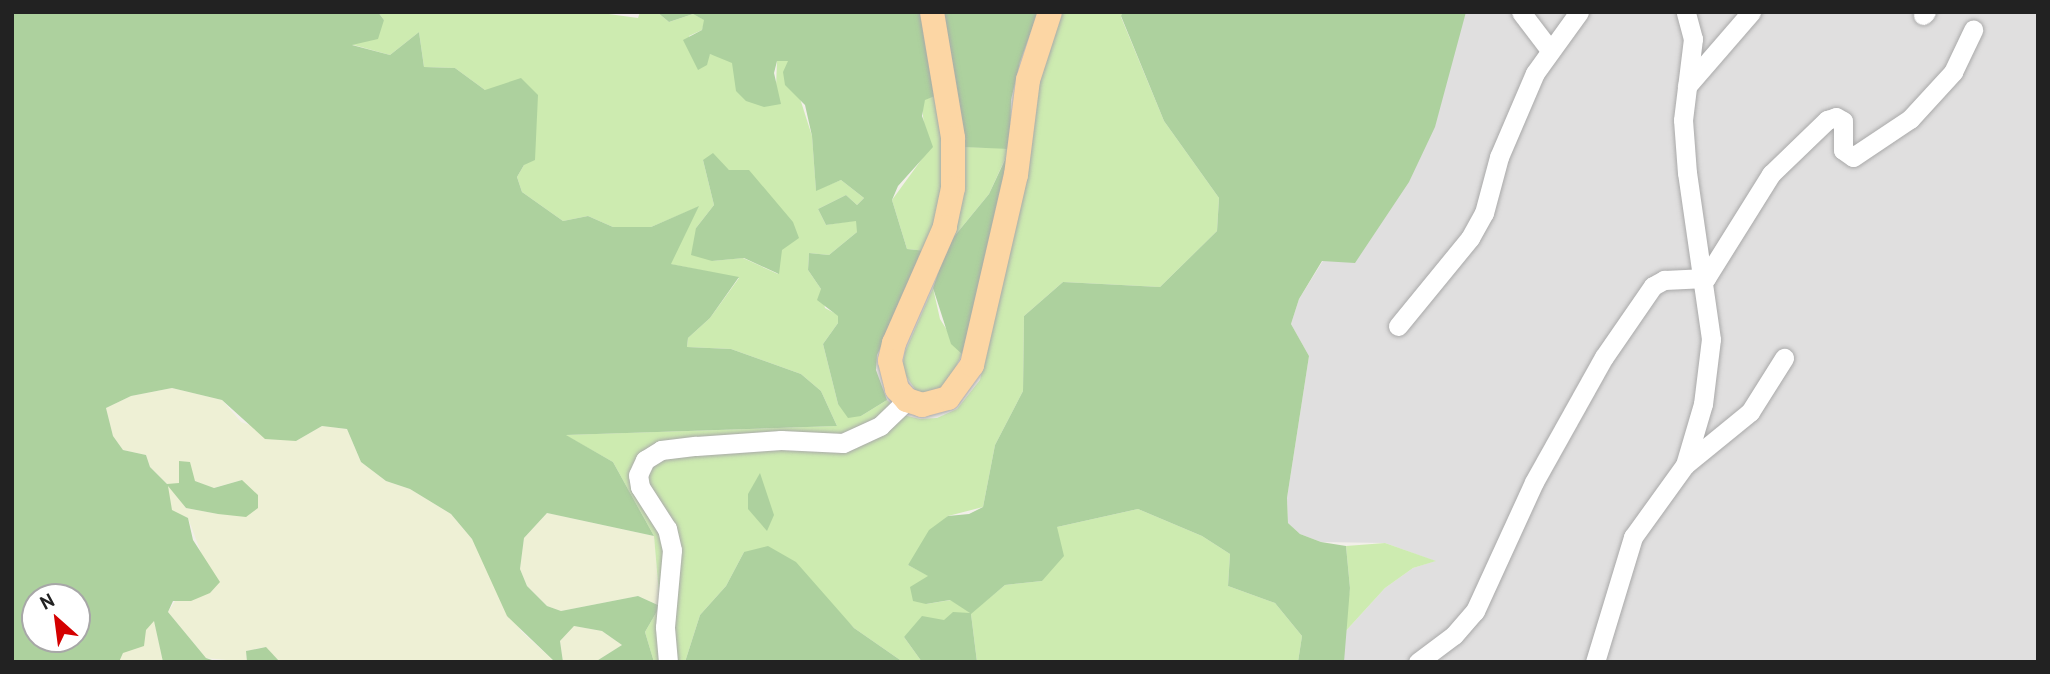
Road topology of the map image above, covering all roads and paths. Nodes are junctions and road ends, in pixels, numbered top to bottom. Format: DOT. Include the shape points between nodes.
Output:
graph roads {
  1 [pos="932,12"];
  2 [pos="1051,12"];
  3 [pos="1521,12"];
  4 [pos="1579,12"];
  5 [pos="1686,12"];
  6 [pos="1751,12"];
  7 [pos="1973,30"];
  8 [pos="1550,50"];
  9 [pos="1687,87"];
  10 [pos="1706,278"];
  11 [pos="1398,326"];
  12 [pos="1784,358"];
  13 [pos="907,400"];
  14 [pos="1685,465"];
  15 [pos="668,662"];
  16 [pos="1418,662"];
  17 [pos="1595,662"];
  1 -- 13 [label="main road" via="953,138 954,188 940,240 894,343 891,375"];
  2 -- 13 [label="main road" via="1028,80 1016,175 972,365 948,398 922,405"];
  3 -- 8 [label="street"];
  4 -- 8 [label="street"];
  5 -- 9 [label="street" via="1693,38"];
  6 -- 9 [label="street"];
  7 -- 10 [label="street" via="1953,72 1910,119 1870,148 1846,156 1843,121 1836,117 1827,120 1771,174"];
  8 -- 11 [label="street" via="1520,103 1484,213 1470,238"];
  9 -- 10 [label="street" via="1683,120 1687,173"];
  10 -- 14 [label="street" via="1711,339 1703,404"];
  10 -- 16 [label="street" via="1664,280 1653,286 1604,357 1534,482 1475,611 1454,635"];
  12 -- 14 [label="street" via="1750,412"];
  13 -- 15 [label="street" via="880,426 856,440 669,448 645,460 638,481 667,529 673,550 666,614"];
  14 -- 17 [label="street" via="1639,525"];
}
